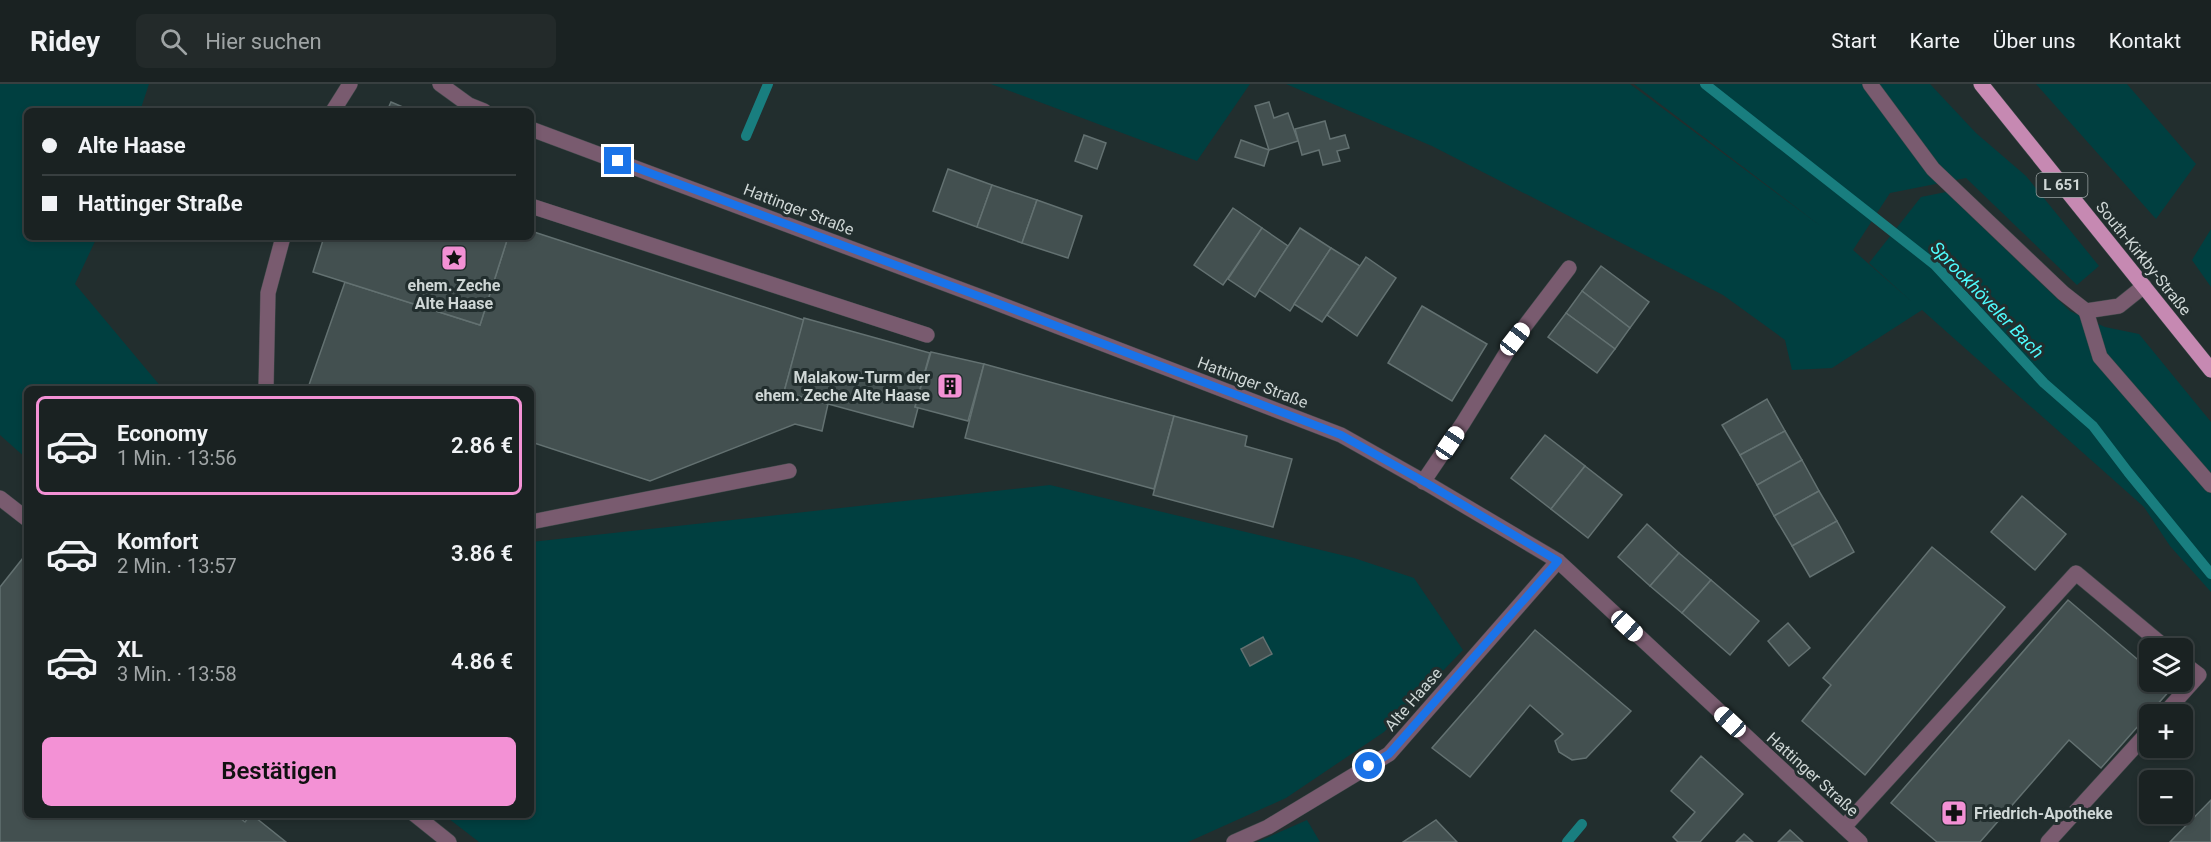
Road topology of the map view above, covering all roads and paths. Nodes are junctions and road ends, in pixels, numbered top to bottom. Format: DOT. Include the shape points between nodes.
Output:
graph roads {
  1 [pos="350,84"];
  2 [pos="440,84"];
  3 [pos="1870,84"];
  4 [pos="1981,84"];
  5 [pos="335,108"];
  6 [pos="476,108"];
  7 [pos="534,130"];
  8 [pos="534,207"];
  9 [pos="282,240"];
  10 [pos="1569,268"];
  11 [pos="2144,286"];
  12 [pos="2086,311"];
  13 [pos="927,335"];
  14 [pos="2211,370"];
  15 [pos="266,386"];
  16 [pos="789,471"];
  17 [pos="1423,482"];
  18 [pos="2211,485"];
  19 [pos="0,498"];
  20 [pos="24,517"];
  21 [pos="534,521"];
  22 [pos="1558,561"];
  23 [pos="2154,638"];
  24 [pos="2193,670"];
  25 [pos="2193,682"];
  26 [pos="2184,692"];
  27 [pos="2173,704"];
  28 [pos="2139,742"];
  29 [pos="419,818"];
  30 [pos="1844,827"];
  31 [pos="449,842"];
  32 [pos="1234,842"];
  33 [pos="1860,842"];
  34 [pos="2048,842"];
  1 -- 5 [label="street"];
  2 -- 6 [label="street"];
  3 -- 12 [label="street" via="1933,170 2062,293"];
  4 -- 11 [label="main road, South-Kirkby-Straße / L 651"];
  7 -- 17 [label="street, Hattinger Straße" via="1330,431"];
  8 -- 13 [label="street"];
  9 -- 15 [label="street" via="268,293"];
  10 -- 17 [label="street" via="1515,339"];
  11 -- 12 [label="street" via="2119,306"];
  11 -- 14 [label="main road, South-Kirkby-Straße / L 651"];
  12 -- 18 [label="street" via="2100,357"];
  16 -- 21 [label="street"];
  17 -- 22 [label="street, Hattinger Straße"];
  19 -- 20 [label="street"];
  22 -- 30 [label="street, Hattinger Straße"];
  22 -- 32 [label="street, Alte Haase" via="1389,754 1268,827"];
  23 -- 30 [label="street" via="2076,573"];
  24 -- 25 [label="street" via="2199,675"];
  26 -- 27 [label="street"];
  28 -- 34 [label="street"];
  29 -- 31 [label="street"];
  30 -- 33 [label="street, Hattinger Straße"];
}
